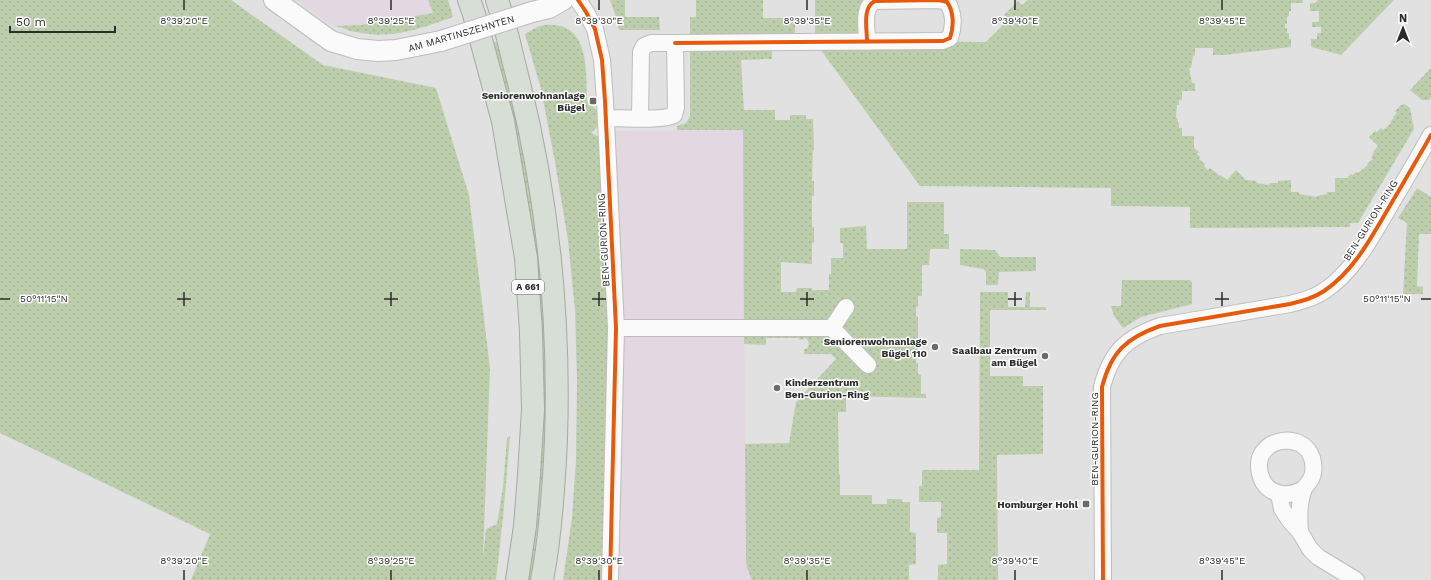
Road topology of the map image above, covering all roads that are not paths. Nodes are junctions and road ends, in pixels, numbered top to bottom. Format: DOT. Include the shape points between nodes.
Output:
graph roads {
  1 [pos="274,0"];
  2 [pos="469,0"];
  3 [pos="497,0"];
  4 [pos="563,0"];
  5 [pos="578,0"];
  6 [pos="867,42"];
  7 [pos="675,43"];
  8 [pos="606,118"];
  9 [pos="640,118"];
  10 [pos="1431,135"];
  11 [pos="846,307"];
  12 [pos="616,328"];
  13 [pos="832,328"];
  14 [pos="868,365"];
  15 [pos="1304,489"];
  16 [pos="1279,494"];
  17 [pos="1300,532"];
  18 [pos="517,580"];
  19 [pos="542,580"];
  20 [pos="610,580"];
  21 [pos="1103,580"];
  22 [pos="1356,580"];
  1 -- 4 [label="street, AM MARTINSZEHNTEN, bridge" via="331,41 357,49 378,51 441,41 549,8"];
  2 -- 18 [label="highway, A 661" via="502,121 526,258 533,409 530,475"];
  3 -- 19 [label="highway, A 661" via="527,118 542,197 554,298 557,407 554,475"];
  5 -- 8 [label="street, BEN-GURION-RING" via="594,29 600,50"];
  6 -- 6 [label="street" via="943,41 950,38 953,31 952,9 947,2 939,0 875,0 870,3 867,10"];
  6 -- 7 [label="street"];
  7 -- 9 [label="street" via="651,43 644,46 641,52"];
  7 -- 9 [label="street" via="674,115 669,118"];
  8 -- 9 [label="street"];
  8 -- 12 [label="street, BEN-GURION-RING"];
  10 -- 21 [label="street, BEN-GURION-RING" via="1360,254 1324,292 1309,300 1290,304 1160,326 1142,333 1127,343 1114,357 1102,387"];
  11 -- 13 [label="street"];
  12 -- 13 [label="street"];
  12 -- 20 [label="street, BEN-GURION-RING"];
  13 -- 14 [label="street"];
  15 -- 16 [label="street" via="1286,495"];
  15 -- 16 [label="street" via="1312,478 1312,458 1301,444 1287,440 1278,441 1262,454 1259,464 1264,483"];
  15 -- 17 [label="street"];
  16 -- 17 [label="street" via="1282,509"];
  17 -- 22 [label="street" via="1318,558"];
}
